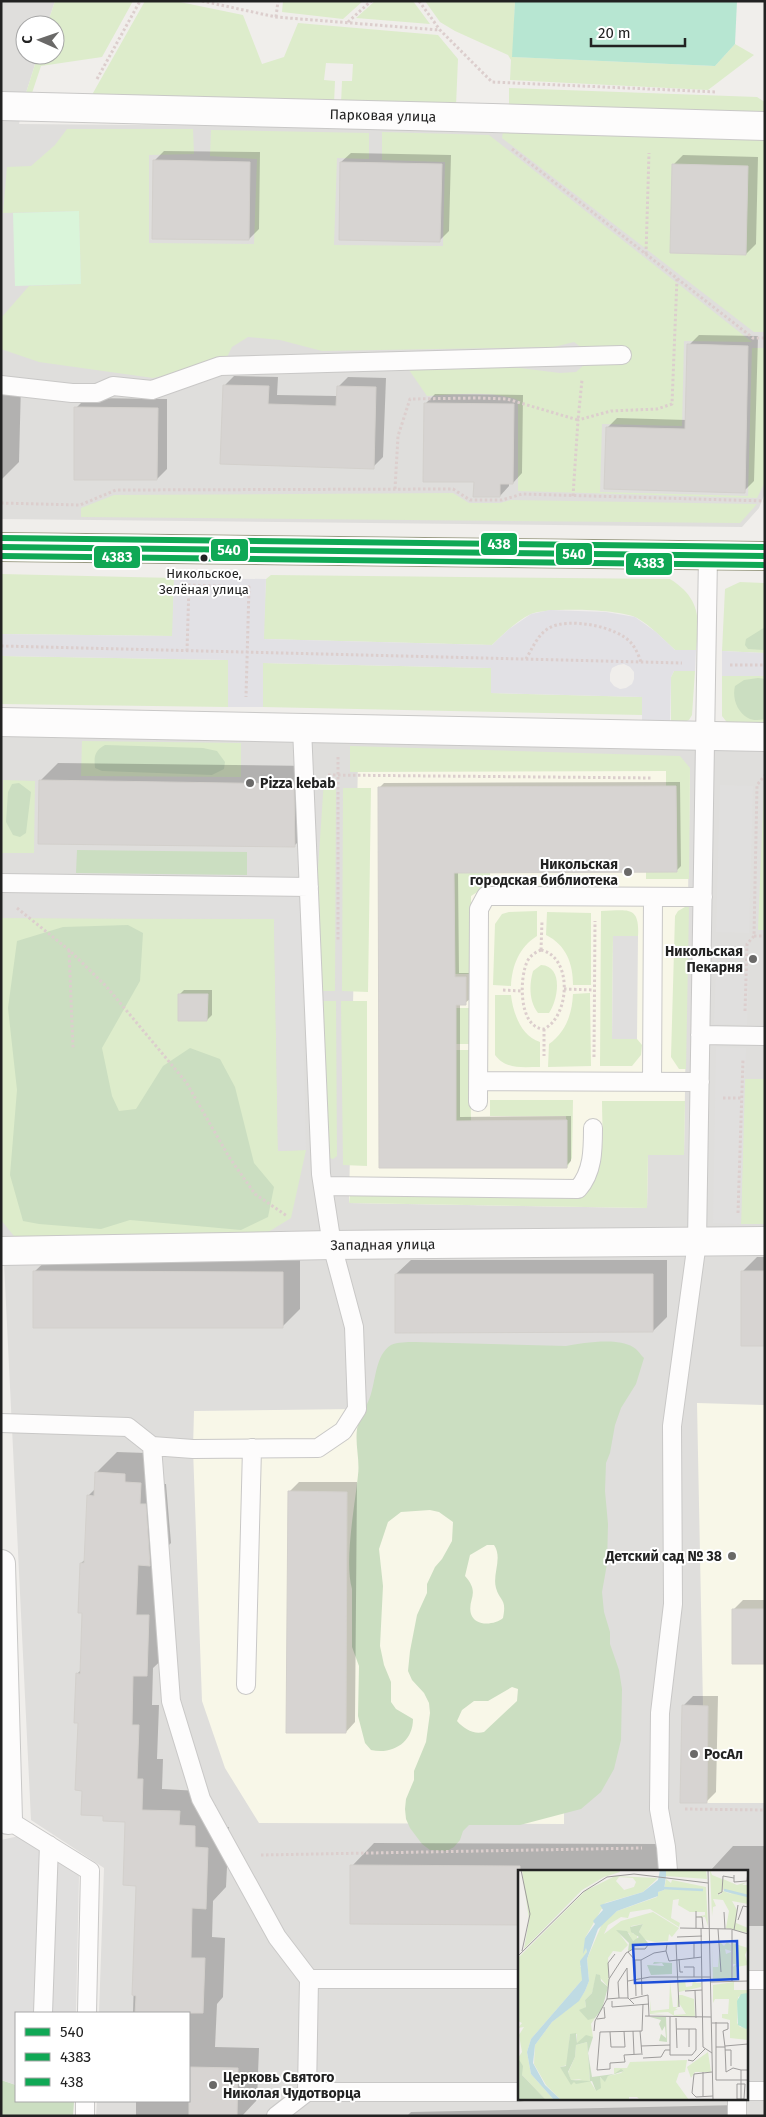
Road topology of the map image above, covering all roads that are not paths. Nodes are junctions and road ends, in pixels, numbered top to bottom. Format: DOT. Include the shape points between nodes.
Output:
graph roads {
  1 [pos="1,106"];
  2 [pos="765,126"];
  3 [pos="622,355"];
  4 [pos="1,385"];
  5 [pos="1,547"];
  6 [pos="708,555"];
  7 [pos="765,556"];
  8 [pos="1,722"];
  9 [pos="302,728"];
  10 [pos="706,736"];
  11 [pos="765,737"];
  12 [pos="1,883"];
  13 [pos="309,887"];
  14 [pos="653,897"];
  15 [pos="702,897"];
  16 [pos="700,1035"];
  17 [pos="765,1036"];
  18 [pos="478,1081"];
  19 [pos="652,1082"];
  20 [pos="700,1082"];
  21 [pos="478,1102"];
  22 [pos="592,1128"];
  23 [pos="323,1186"];
  24 [pos="765,1241"];
  25 [pos="697,1242"];
  26 [pos="332,1245"];
  27 [pos="1,1251"];
  28 [pos="1,1423"];
  29 [pos="152,1446"];
  30 [pos="252,1448"];
  31 [pos="1,1564"];
  32 [pos="246,1685"];
  33 [pos="8,1820"];
  34 [pos="49,1845"];
  35 [pos="668,1870"];
  36 [pos="309,1979"];
  37 [pos="518,1980"];
  38 [pos="748,1980"];
  39 [pos="765,1980"];
  40 [pos="43,2012"];
  41 [pos="87,2012"];
  42 [pos="748,2091"];
  43 [pos="765,2091"];
  44 [pos="307,2092"];
  45 [pos="518,2092"];
  46 [pos="737,2100"];
  47 [pos="85,2102"];
  48 [pos="85,2116"];
  49 [pos="276,2116"];
  50 [pos="737,2116"];
  1 -- 2 [label="street, Парковая улица"];
  3 -- 4 [label="lane" via="220,366 152,390 113,386 97,393"];
  5 -- 6 [label="main road"];
  6 -- 7 [label="main road"];
  6 -- 10 [label="lane"];
  8 -- 9 [label="street"];
  9 -- 10 [label="street"];
  9 -- 13 [label="lane"];
  10 -- 11 [label="street"];
  10 -- 15 [label="lane"];
  12 -- 13 [label="lane"];
  13 -- 23 [label="lane"];
  14 -- 15 [label="lane"];
  14 -- 18 [label="lane" via="486,896 479,909"];
  14 -- 19 [label="lane"];
  15 -- 16 [label="lane"];
  16 -- 17 [label="lane"];
  16 -- 20 [label="lane"];
  18 -- 19 [label="lane"];
  18 -- 21 [label="lane"];
  19 -- 20 [label="lane"];
  20 -- 25 [label="lane"];
  22 -- 23 [label="lane" via="593,1155 587,1179 578,1189"];
  23 -- 26 [label="lane"];
  24 -- 25 [label="street, Западная улица"];
  25 -- 26 [label="street, Западная улица"];
  25 -- 35 [label="lane" via="672,1426 673,1604 660,1713 659,1809"];
  26 -- 27 [label="street, Западная улица"];
  26 -- 30 [label="lane" via="354,1327 357,1409 344,1432 318,1448"];
  28 -- 29 [label="lane" via="128,1427"];
  29 -- 30 [label="lane"];
  29 -- 36 [label="lane" via="172,1701 202,1799 277,1937"];
  30 -- 32 [label="lane"];
  31 -- 33 [label="street"];
  33 -- 34 [label="lane"];
  34 -- 40 [label="lane"];
  34 -- 41 [label="lane" via="90,1871"];
  36 -- 37 [label="lane"];
  36 -- 44 [label="lane"];
  38 -- 39 [label="lane"];
  42 -- 43 [label="lane"];
  44 -- 45 [label="lane"];
  44 -- 49 [label="lane"];
  46 -- 50 [label="lane"];
  47 -- 48 [label="lane"];
}
